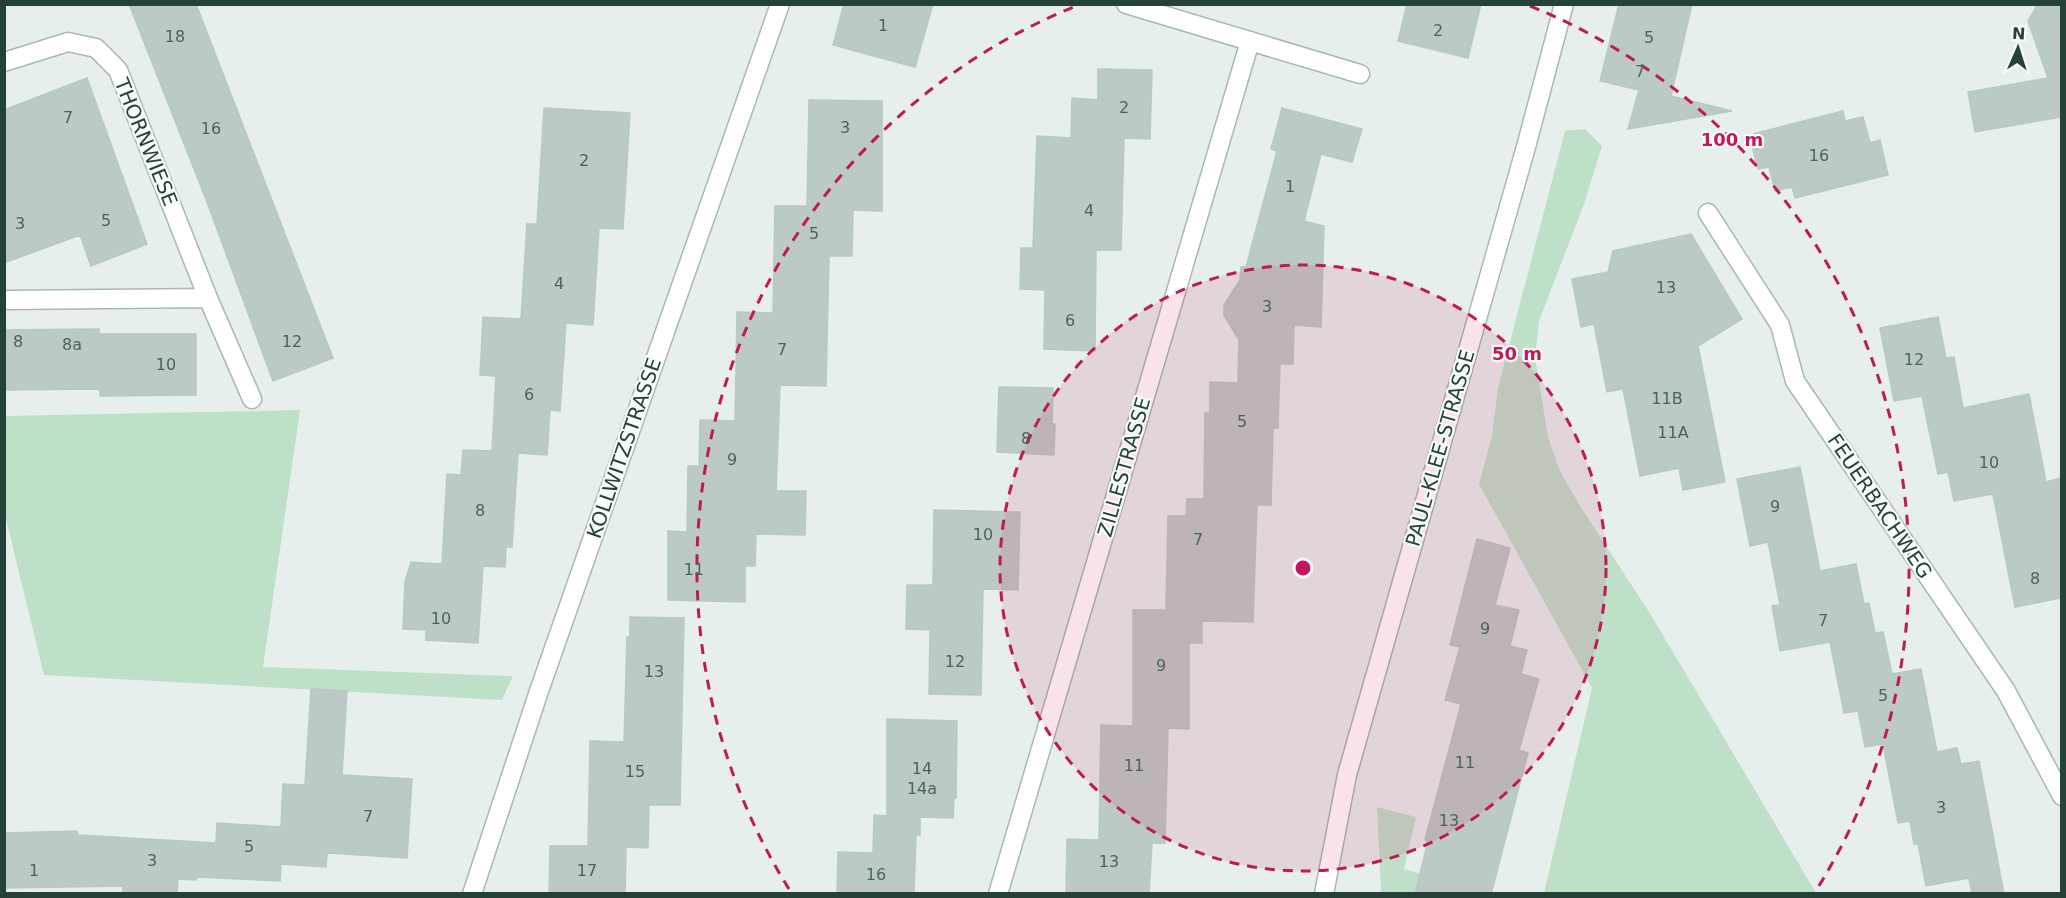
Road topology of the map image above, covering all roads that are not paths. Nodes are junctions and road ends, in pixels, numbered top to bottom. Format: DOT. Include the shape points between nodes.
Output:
graph roads {
  1 [pos="780,4"];
  2 [pos="1126,4"];
  3 [pos="1564,4"];
  4 [pos="1250,41"];
  5 [pos="4,62"];
  6 [pos="1360,74"];
  7 [pos="1708,213"];
  8 [pos="208,298"];
  9 [pos="4,300"];
  10 [pos="252,399"];
  11 [pos="2061,796"];
  12 [pos="472,894"];
  13 [pos="998,894"];
  14 [pos="1324,894"];
  1 -- 12 [label="street, KOLLWITZSTRASSE" via="539,691"];
  2 -- 4 [label="street"];
  3 -- 14 [label="street, PAUL-KLEE-STRASSE" via="1347,775"];
  4 -- 6 [label="street"];
  4 -- 13 [label="street, ZILLESTRASSE"];
  5 -- 8 [label="street, THORNWIESE" via="68,42 96,48 118,70"];
  7 -- 11 [label="street, FEUERBACHWEG" via="1780,325 1795,381 2006,691"];
  8 -- 9 [label="street"];
  8 -- 10 [label="street, THORNWIESE"];
}
